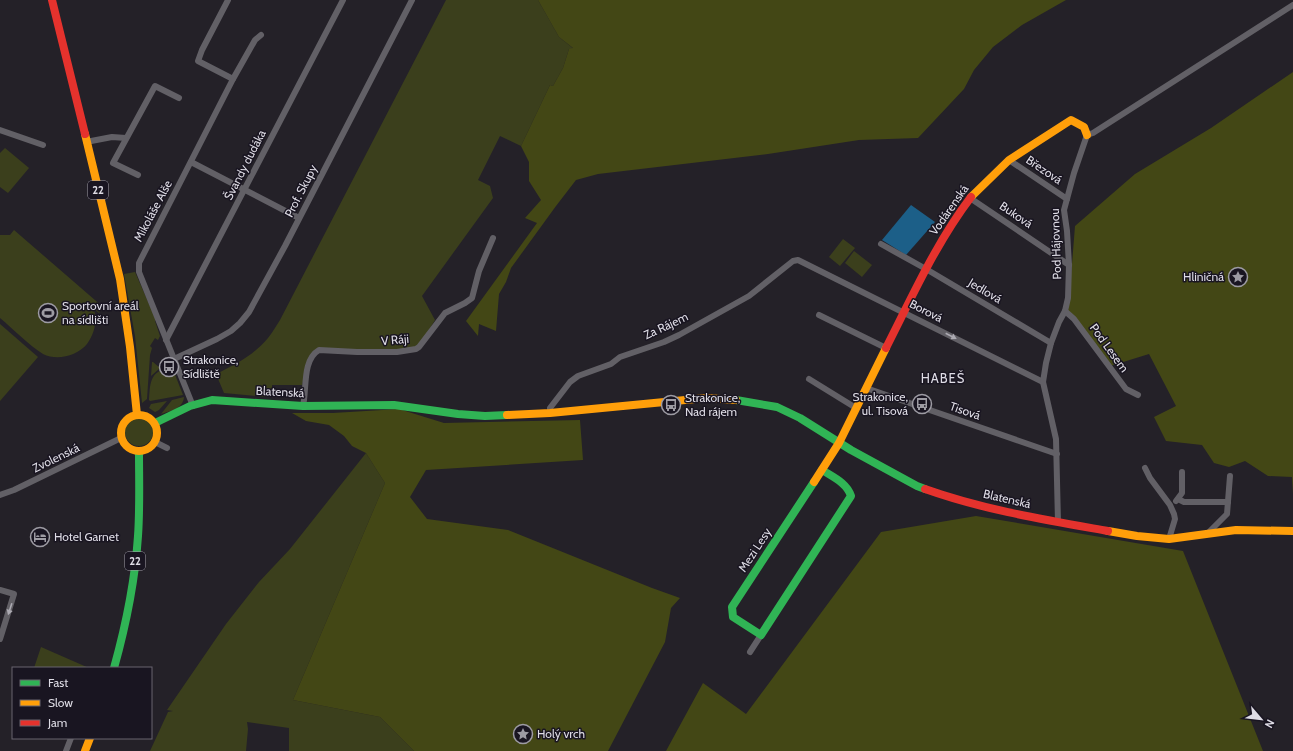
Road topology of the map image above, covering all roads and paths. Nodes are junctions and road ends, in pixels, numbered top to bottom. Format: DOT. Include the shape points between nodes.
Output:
graph roads {
  1 [pos="52,0"];
  2 [pos="228,0"];
  3 [pos="343,0"];
  4 [pos="412,0"];
  5 [pos="1293,4"];
  6 [pos="261,35"];
  7 [pos="233,79"];
  8 [pos="179,98"];
  9 [pos="0,130"];
  10 [pos="1087,135"];
  11 [pos="126,138"];
  12 [pos="86,142"];
  13 [pos="42,144"];
  14 [pos="1009,160"];
  15 [pos="191,162"];
  16 [pos="138,176"];
  17 [pos="245,190"];
  18 [pos="970,198"];
  19 [pos="1067,199"];
  20 [pos="299,218"];
  21 [pos="493,238"];
  22 [pos="881,244"];
  23 [pos="798,260"];
  24 [pos="1069,265"];
  25 [pos="926,269"];
  26 [pos="1065,311"];
  27 [pos="904,312"];
  28 [pos="819,315"];
  29 [pos="166,340"];
  30 [pos="1051,343"];
  31 [pos="886,348"];
  32 [pos="174,359"];
  33 [pos="809,379"];
  34 [pos="1043,382"];
  35 [pos="866,388"];
  36 [pos="1138,395"];
  37 [pos="193,406"];
  38 [pos="303,406"];
  39 [pos="856,408"];
  40 [pos="550,413"];
  41 [pos="137,415"];
  42 [pos="155,423"];
  43 [pos="121,438"];
  44 [pos="155,442"];
  45 [pos="839,443"];
  46 [pos="167,448"];
  47 [pos="139,451"];
  48 [pos="1057,454"];
  49 [pos="1145,468"];
  50 [pos="822,470"];
  51 [pos="1182,472"];
  52 [pos="1230,476"];
  53 [pos="0,495"];
  54 [pos="1178,499"];
  55 [pos="1228,502"];
  56 [pos="1170,505"];
  57 [pos="1058,522"];
  58 [pos="1293,532"];
  59 [pos="1207,534"];
  60 [pos="1169,539"];
  61 [pos="0,590"];
  62 [pos="761,635"];
  63 [pos="0,639"];
  64 [pos="750,652"];
  65 [pos="114,667"];
  66 [pos="71,739"];
  67 [pos="90,739"];
  68 [pos="66,751"];
  69 [pos="85,751"];
  1 -- 12 [label="street, 22"];
  2 -- 7 [label="street" via="198,61"];
  3 -- 17 [label="street, Švandy dudáka"];
  4 -- 20 [label="street, Prof. Skupy"];
  5 -- 10 [label="street" via="1094,133"];
  6 -- 7 [label="street, Mikoláše Alše" via="254,40"];
  7 -- 15 [label="street, Mikoláše Alše"];
  8 -- 11 [label="street" via="155,86"];
  9 -- 13 [label="street"];
  10 -- 14 [label="street, Vodárenská" via="1086,129 1080,123 1071,120"];
  10 -- 19 [label="street, Pod Hájovnou"];
  11 -- 12 [label="street" via="112,137"];
  11 -- 16 [label="street" via="113,163"];
  12 -- 41 [label="street, 22" via="120,279"];
  14 -- 18 [label="street, Vodárenská"];
  14 -- 19 [label="street, Březová"];
  15 -- 17 [label="street"];
  15 -- 29 [label="street, Mikoláše Alše" via="139,264 139,272"];
  17 -- 20 [label="street"];
  17 -- 29 [label="street, Švandy dudáka"];
  18 -- 24 [label="street, Buková"];
  18 -- 25 [label="street, Vodárenská"];
  19 -- 24 [label="street, Pod Hájovnou" via="1064,210"];
  20 -- 32 [label="street, Prof. Skupy" via="249,312 240,323 217,339"];
  21 -- 38 [label="street, V Ráji" via="479,271 472,298 445,313 419,347 411,351 397,352 315,352 306,376"];
  22 -- 25 [label="street, Jedlová"];
  23 -- 27 [label="street, Borová"];
  23 -- 40 [label="street, Za Rájem" via="749,296 678,335 578,376 570,382 550,408"];
  24 -- 26 [label="street, Pod Hájovnou"];
  25 -- 27 [label="street, Vodárenská"];
  25 -- 30 [label="street, Jedlová"];
  26 -- 30 [label="street, Pod Hájovnou"];
  26 -- 36 [label="street, Pod Lesem" via="1074,319 1122,385"];
  27 -- 31 [label="street, Vodárenská"];
  27 -- 34 [label="street, Borová, one-way"];
  28 -- 31 [label="street"];
  29 -- 32 [label="street, Mikoláše Alše"];
  30 -- 34 [label="street, Pod Hájovnou"];
  31 -- 35 [label="street, Vodárenská"];
  32 -- 37 [label="street, Mikoláše Alše"];
  33 -- 39 [label="street"];
  34 -- 48 [label="street, Pod Hájovnou"];
  35 -- 39 [label="street, Vodárenská"];
  35 -- 48 [label="street, Tisová"];
  37 -- 38 [label="street, Blatenská" via="221,400"];
  37 -- 42 [label="street, Blatenská"];
  38 -- 40 [label="street, Blatenská" via="394,405 485,416"];
  39 -- 45 [label="street, Vodárenská"];
  40 -- 45 [label="street, Blatenská" via="706,398 732,399 777,407 800,418"];
  41 -- 42 [label="street" via="147,416"];
  41 -- 43 [label="street" via="124,422"];
  42 -- 44 [label="street"];
  43 -- 47 [label="street" via="128,447"];
  43 -- 53 [label="street, Zvolenská"];
  44 -- 46 [label="street"];
  44 -- 47 [label="street" via="148,449"];
  45 -- 50 [label="street, Mezi Lesy"];
  45 -- 57 [label="street, Blatenská" via="917,486 1009,513"];
  47 -- 65 [label="street, 22" via="139,519 135,561"];
  48 -- 57 [label="street, Pod Hájovnou"];
  49 -- 56 [label="street"];
  50 -- 62 [label="street" via="847,488 851,496"];
  50 -- 62 [label="street, Mezi Lesy" via="732,607 733,617"];
  51 -- 54 [label="street" via="1182,493"];
  52 -- 55 [label="street"];
  54 -- 55 [label="street" via="1184,502"];
  54 -- 56 [label="street"];
  55 -- 59 [label="street" via="1227,514"];
  56 -- 60 [label="street" via="1175,519"];
  57 -- 60 [label="street, Blatenská"];
  58 -- 59 [label="street, Blatenská" via="1236,530"];
  59 -- 60 [label="street, Blatenská"];
  61 -- 63 [label="street, one-way" via="14,594"];
  62 -- 64 [label="street"];
  66 -- 68 [label="street"];
  67 -- 69 [label="street"];
}
